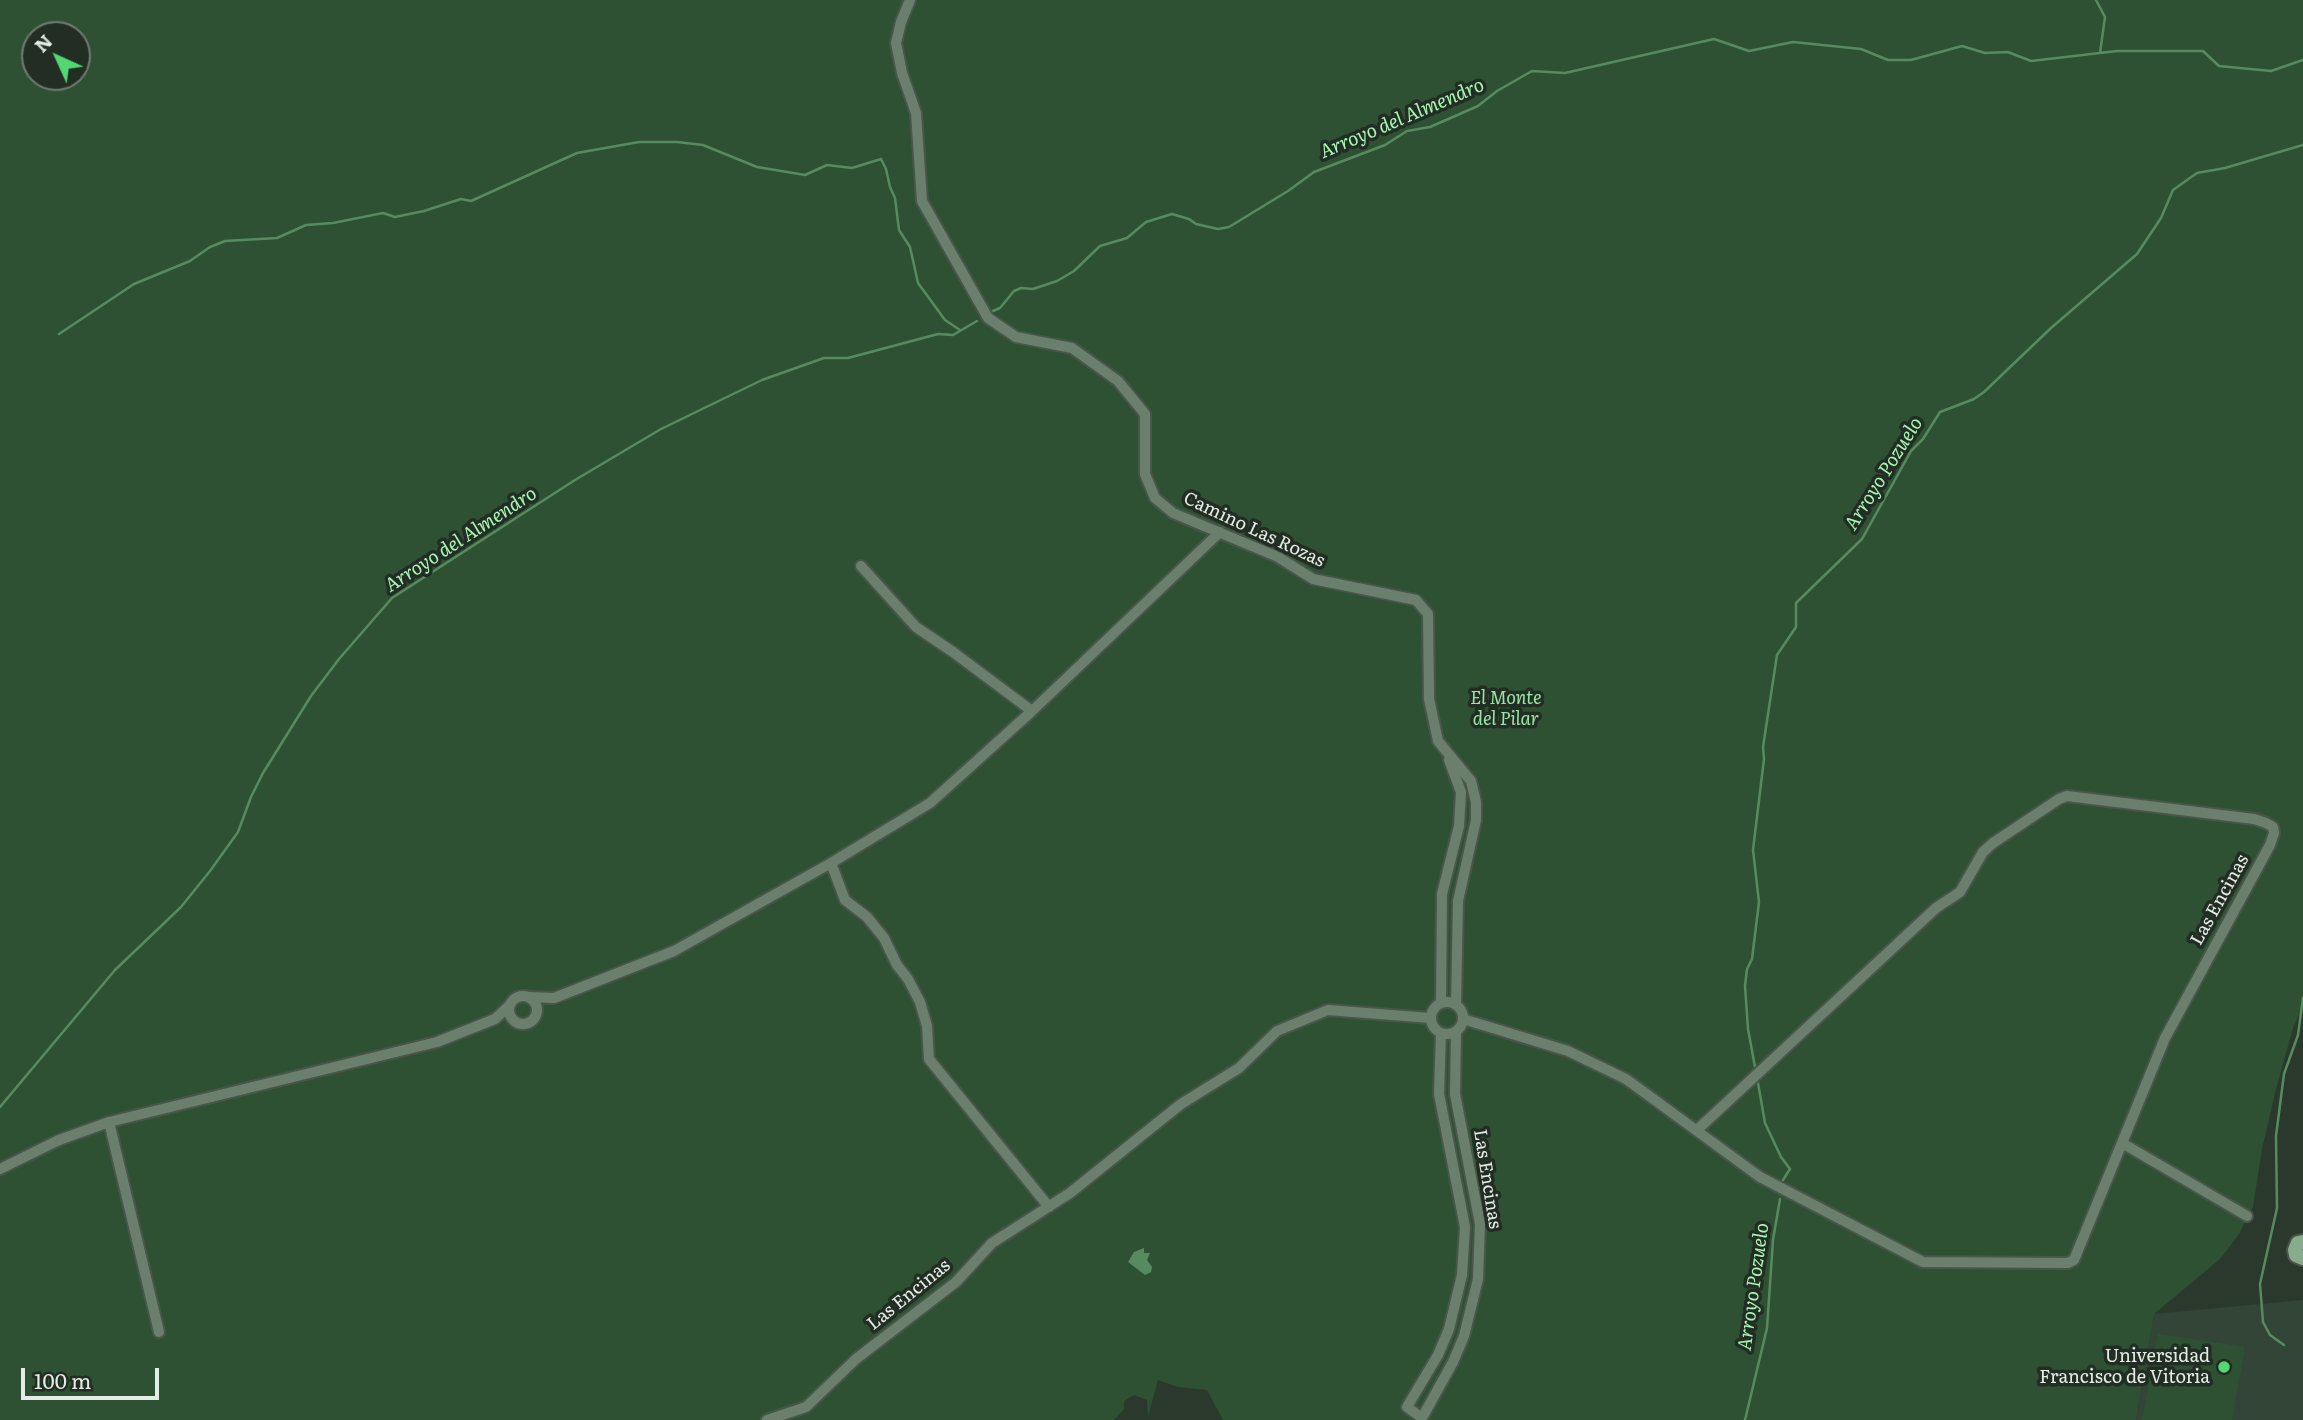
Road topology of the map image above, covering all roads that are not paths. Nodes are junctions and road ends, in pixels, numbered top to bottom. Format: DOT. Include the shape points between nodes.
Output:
graph roads {
  1 [pos="909,0"];
  2 [pos="1220,532"];
  3 [pos="861,566"];
  4 [pos="1032,711"];
  5 [pos="1447,754"];
  6 [pos="831,863"];
  7 [pos="529,998"];
  8 [pos="554,998"];
  9 [pos="1441,1003"];
  10 [pos="510,1005"];
  11 [pos="1456,1005"];
  12 [pos="535,1016"];
  13 [pos="1430,1018"];
  14 [pos="495,1019"];
  15 [pos="1463,1019"];
  16 [pos="517,1023"];
  17 [pos="1456,1032"];
  18 [pos="1441,1033"];
  19 [pos="109,1122"];
  20 [pos="1697,1130"];
  21 [pos="2122,1143"];
  22 [pos="0,1169"];
  23 [pos="1049,1207"];
  24 [pos="2247,1216"];
  25 [pos="2303,1242"];
  26 [pos="2303,1258"];
  27 [pos="159,1332"];
  28 [pos="767,1420"];
  1 -- 2 [label="street, Camino Las Rozas" via="896,43 916,113 922,201 988,318 1016,337 1072,348 1118,381 1145,414 1145,474 1155,498 1173,513"];
  2 -- 4 [label="street"];
  2 -- 5 [label="street, Camino Las Rozas" via="1278,557 1313,579 1416,600 1429,614 1429,699 1438,741"];
  3 -- 4 [label="street" via="916,627"];
  4 -- 6 [label="street" via="930,803"];
  5 -- 9 [label="street" via="1461,792 1459,826 1442,894"];
  5 -- 11 [label="street" via="1472,781 1476,802 1458,901"];
  6 -- 8 [label="street" via="674,951"];
  6 -- 23 [label="street" via="845,900 884,938 920,1002 928,1026 929,1059"];
  7 -- 8 [label="street"];
  7 -- 10 [label="street" via="524,995"];
  7 -- 12 [label="street" via="536,1005"];
  8 -- 12 [label="street"];
  9 -- 11 [label="street"];
  9 -- 13 [label="street"];
  10 -- 14 [label="street"];
  10 -- 16 [label="street"];
  11 -- 15 [label="street"];
  12 -- 16 [label="street" via="528,1023"];
  13 -- 18 [label="street"];
  13 -- 23 [label="street, Las Encinas" via="1328,1010 1277,1031 1239,1068 1181,1104"];
  14 -- 16 [label="street"];
  14 -- 19 [label="street" via="437,1042"];
  15 -- 17 [label="street, Las Encinas"];
  15 -- 20 [label="street, Las Encinas" via="1568,1051 1626,1079"];
  17 -- 18 [label="street"];
  17 -- 18 [label="street, Las Encinas" via="1455,1094 1480,1224 1478,1279 1464,1336 1422,1418 1407,1407 1449,1329 1462,1275 1465,1227 1440,1094"];
  19 -- 22 [label="street"];
  19 -- 27 [label="street"];
  20 -- 21 [label="street, Las Encinas" via="1760,1177 1923,1262 2074,1260"];
  20 -- 21 [label="street, Las Encinas" via="1936,908 1960,892 1983,852 2059,799 2067,796 2266,823 2273,830 2270,845 2165,1038"];
  21 -- 24 [label="street"];
  23 -- 28 [label="street, Las Encinas" via="992,1243 956,1282 856,1359 806,1407"];
  25 -- 26 [label="street" via="2295,1250"];
}
